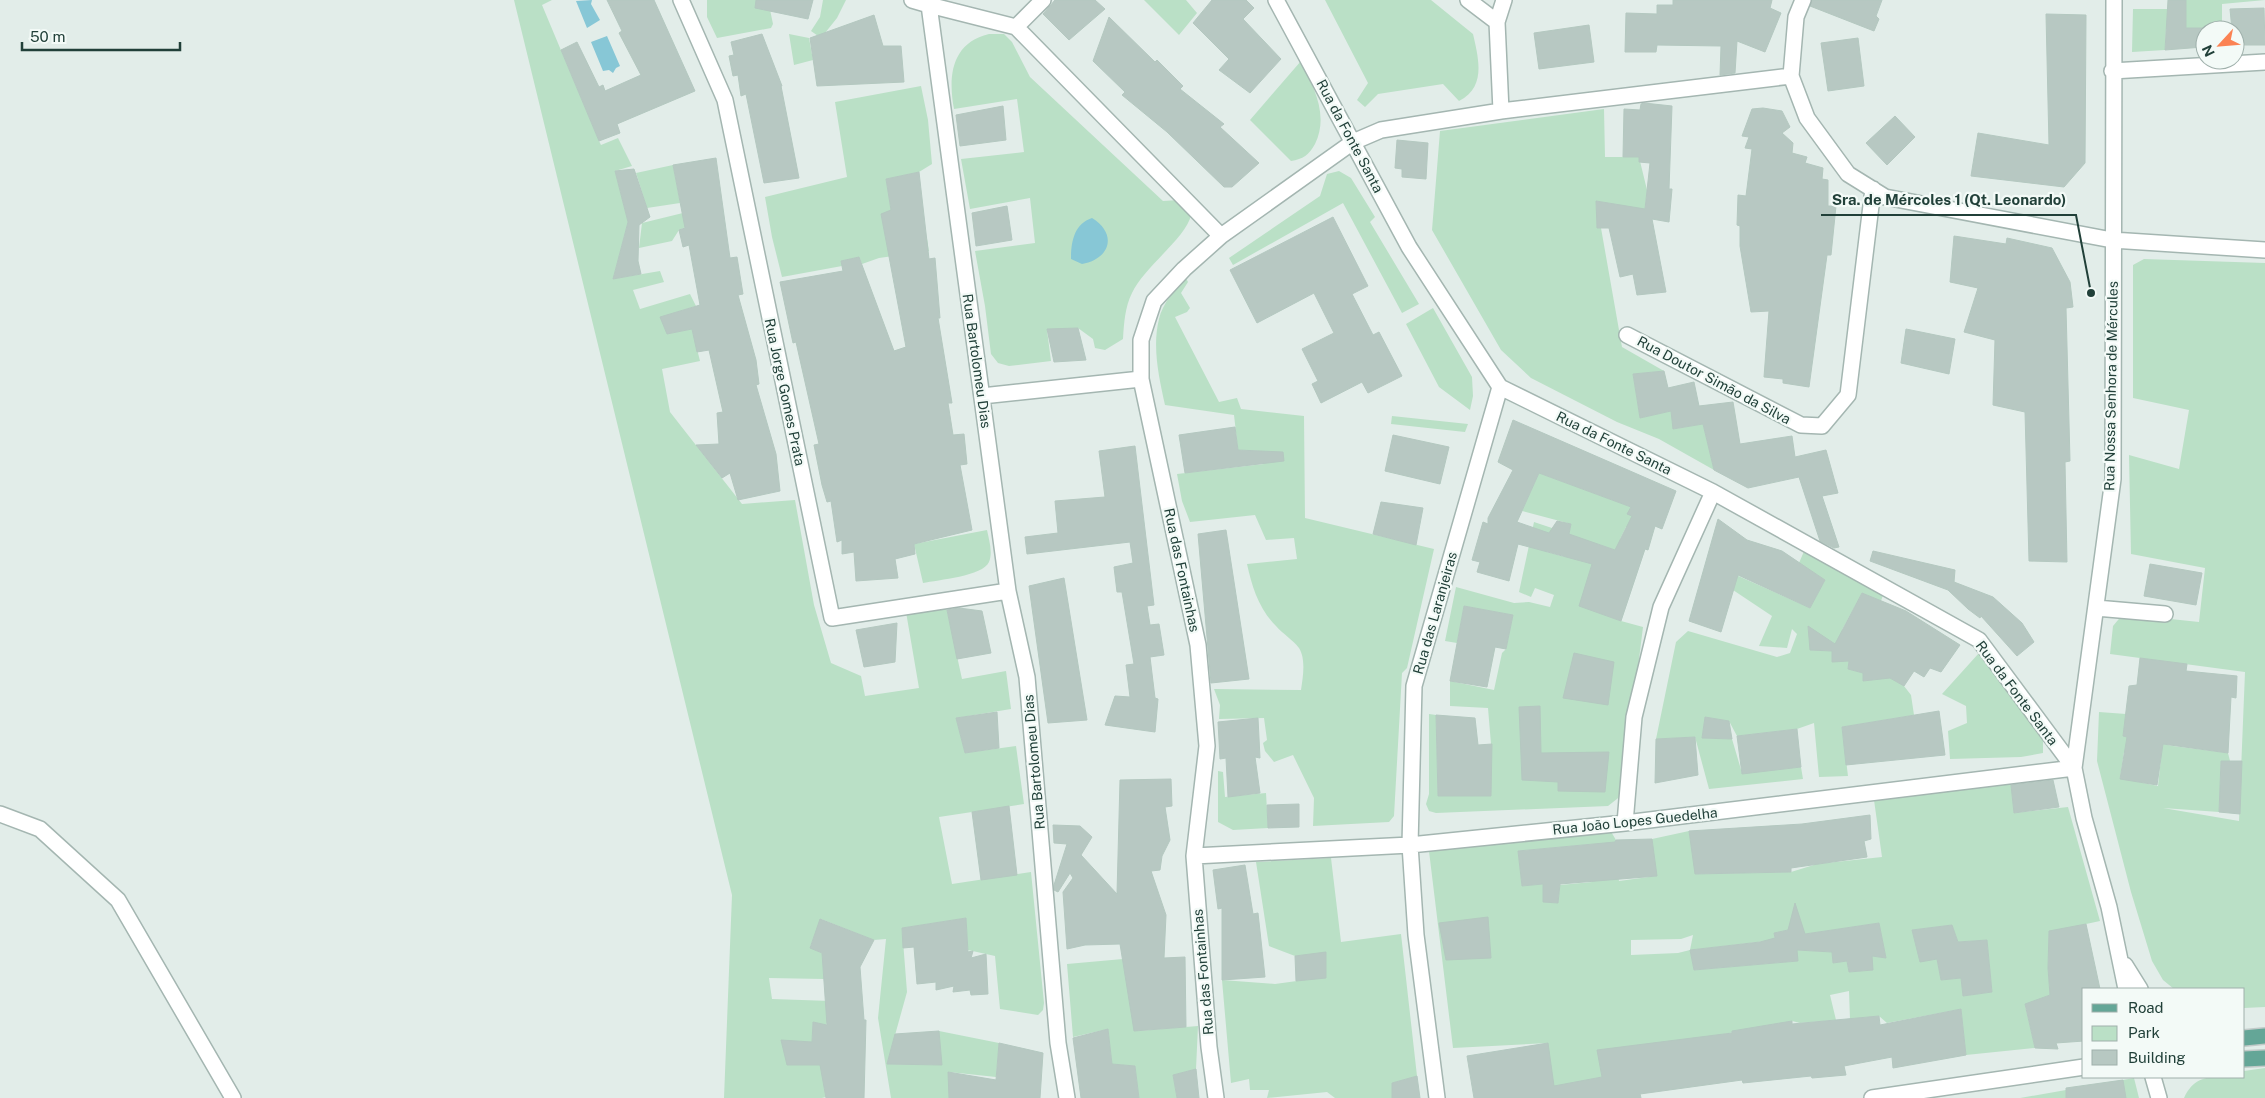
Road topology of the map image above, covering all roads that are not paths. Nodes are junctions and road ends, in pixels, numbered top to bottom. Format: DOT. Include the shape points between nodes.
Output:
graph roads {
  1 [pos="681,0"];
  2 [pos="912,0"];
  3 [pos="1043,0"];
  4 [pos="1276,0"];
  5 [pos="1468,0"];
  6 [pos="1504,0"];
  7 [pos="1803,0"];
  8 [pos="2114,0"];
  9 [pos="928,5"];
  10 [pos="1496,22"];
  11 [pos="1016,27"];
  12 [pos="2265,62"];
  13 [pos="2112,71"];
  14 [pos="1791,76"];
  15 [pos="1501,111"];
  16 [pos="1353,142"];
  17 [pos="1873,189"];
  18 [pos="1221,236"];
  19 [pos="2112,240"];
  20 [pos="2265,250"];
  21 [pos="1627,335"];
  22 [pos="1141,379"];
  23 [pos="1500,387"];
  24 [pos="982,396"];
  25 [pos="1713,492"];
  26 [pos="1008,591"];
  27 [pos="2096,608"];
  28 [pos="2165,614"];
  29 [pos="2074,768"];
  30 [pos="0,814"];
  31 [pos="1625,823"];
  32 [pos="1410,845"];
  33 [pos="1194,856"];
  34 [pos="2117,945"];
  35 [pos="2126,988"];
  36 [pos="2139,988"];
  37 [pos="2265,1036"];
  38 [pos="2245,1038"];
  39 [pos="2265,1058"];
  40 [pos="2245,1060"];
  41 [pos="2082,1067"];
  42 [pos="2153,1078"];
  43 [pos="233,1098"];
  44 [pos="1067,1098"];
  45 [pos="1216,1098"];
  46 [pos="1437,1098"];
  47 [pos="1872,1098"];
  48 [pos="2159,1098"];
  1 -- 26 [label="street, Rua Jorge Gomes Prata" via="725,100 832,618"];
  2 -- 9 [label="street"];
  3 -- 11 [label="street"];
  4 -- 16 [label="street, Rua da Fonte Santa"];
  5 -- 10 [label="street"];
  6 -- 10 [label="street"];
  7 -- 14 [label="street" via="1796,17"];
  8 -- 13 [label="street, Rua Nossa Senhora de Mércules"];
  9 -- 11 [label="street"];
  9 -- 24 [label="street, Rua Bartolomeu Dias"];
  10 -- 15 [label="street"];
  11 -- 18 [label="street"];
  12 -- 13 [label="street"];
  13 -- 19 [label="street, Rua Nossa Senhora de Mércules"];
  14 -- 15 [label="street, Rua das Fontainhas"];
  14 -- 17 [label="street" via="1807,118 1848,174"];
  15 -- 16 [label="street, Rua das Fontainhas" via="1381,130"];
  16 -- 18 [label="street, Rua das Fontainhas"];
  16 -- 23 [label="street, Rua da Fonte Santa" via="1409,247"];
  17 -- 19 [label="street" via="1885,197"];
  17 -- 21 [label="street, Rua Doutor Simão da Silva" via="1848,395 1822,426 1801,426"];
  18 -- 22 [label="street, Rua das Fontainhas" via="1154,301 1141,340"];
  19 -- 20 [label="street"];
  19 -- 27 [label="street, Rua Nossa Senhora de Mércules" via="2113,479"];
  22 -- 24 [label="street"];
  22 -- 33 [label="street, Rua das Fontainhas" via="1198,645 1207,746"];
  23 -- 25 [label="street, Rua da Fonte Santa"];
  23 -- 32 [label="street, Rua das Laranjeiras" via="1414,686"];
  24 -- 26 [label="street, Rua Bartolomeu Dias"];
  25 -- 29 [label="street, Rua da Fonte Santa" via="1979,640"];
  25 -- 31 [label="street" via="1662,607 1634,717"];
  26 -- 44 [label="street, Rua Bartolomeu Dias" via="1027,677 1058,1043"];
  27 -- 28 [label="street"];
  27 -- 29 [label="street, Rua Nossa Senhora de Mércules"];
  29 -- 31 [label="street, Rua João Lopes Guedelha"];
  29 -- 34 [label="street, Rua Nossa Senhora de Mércules"];
  30 -- 43 [label="street" via="40,829 118,900"];
  31 -- 32 [label="street, Rua João Lopes Guedelha"];
  32 -- 33 [label="street, Rua João Lopes Guedelha"];
  32 -- 46 [label="street, Rua das Laranjeiras" via="1416,935"];
  33 -- 45 [label="street, Rua das Fontainhas"];
  34 -- 35 [label="street, Rua Nossa Senhora de Mércules"];
  34 -- 36 [label="street, Rua Nossa Senhora de Mércules"];
  37 -- 38 [label="main road"];
  39 -- 40 [label="main road"];
  41 -- 47 [label="street"];
  42 -- 48 [label="street"];
}
